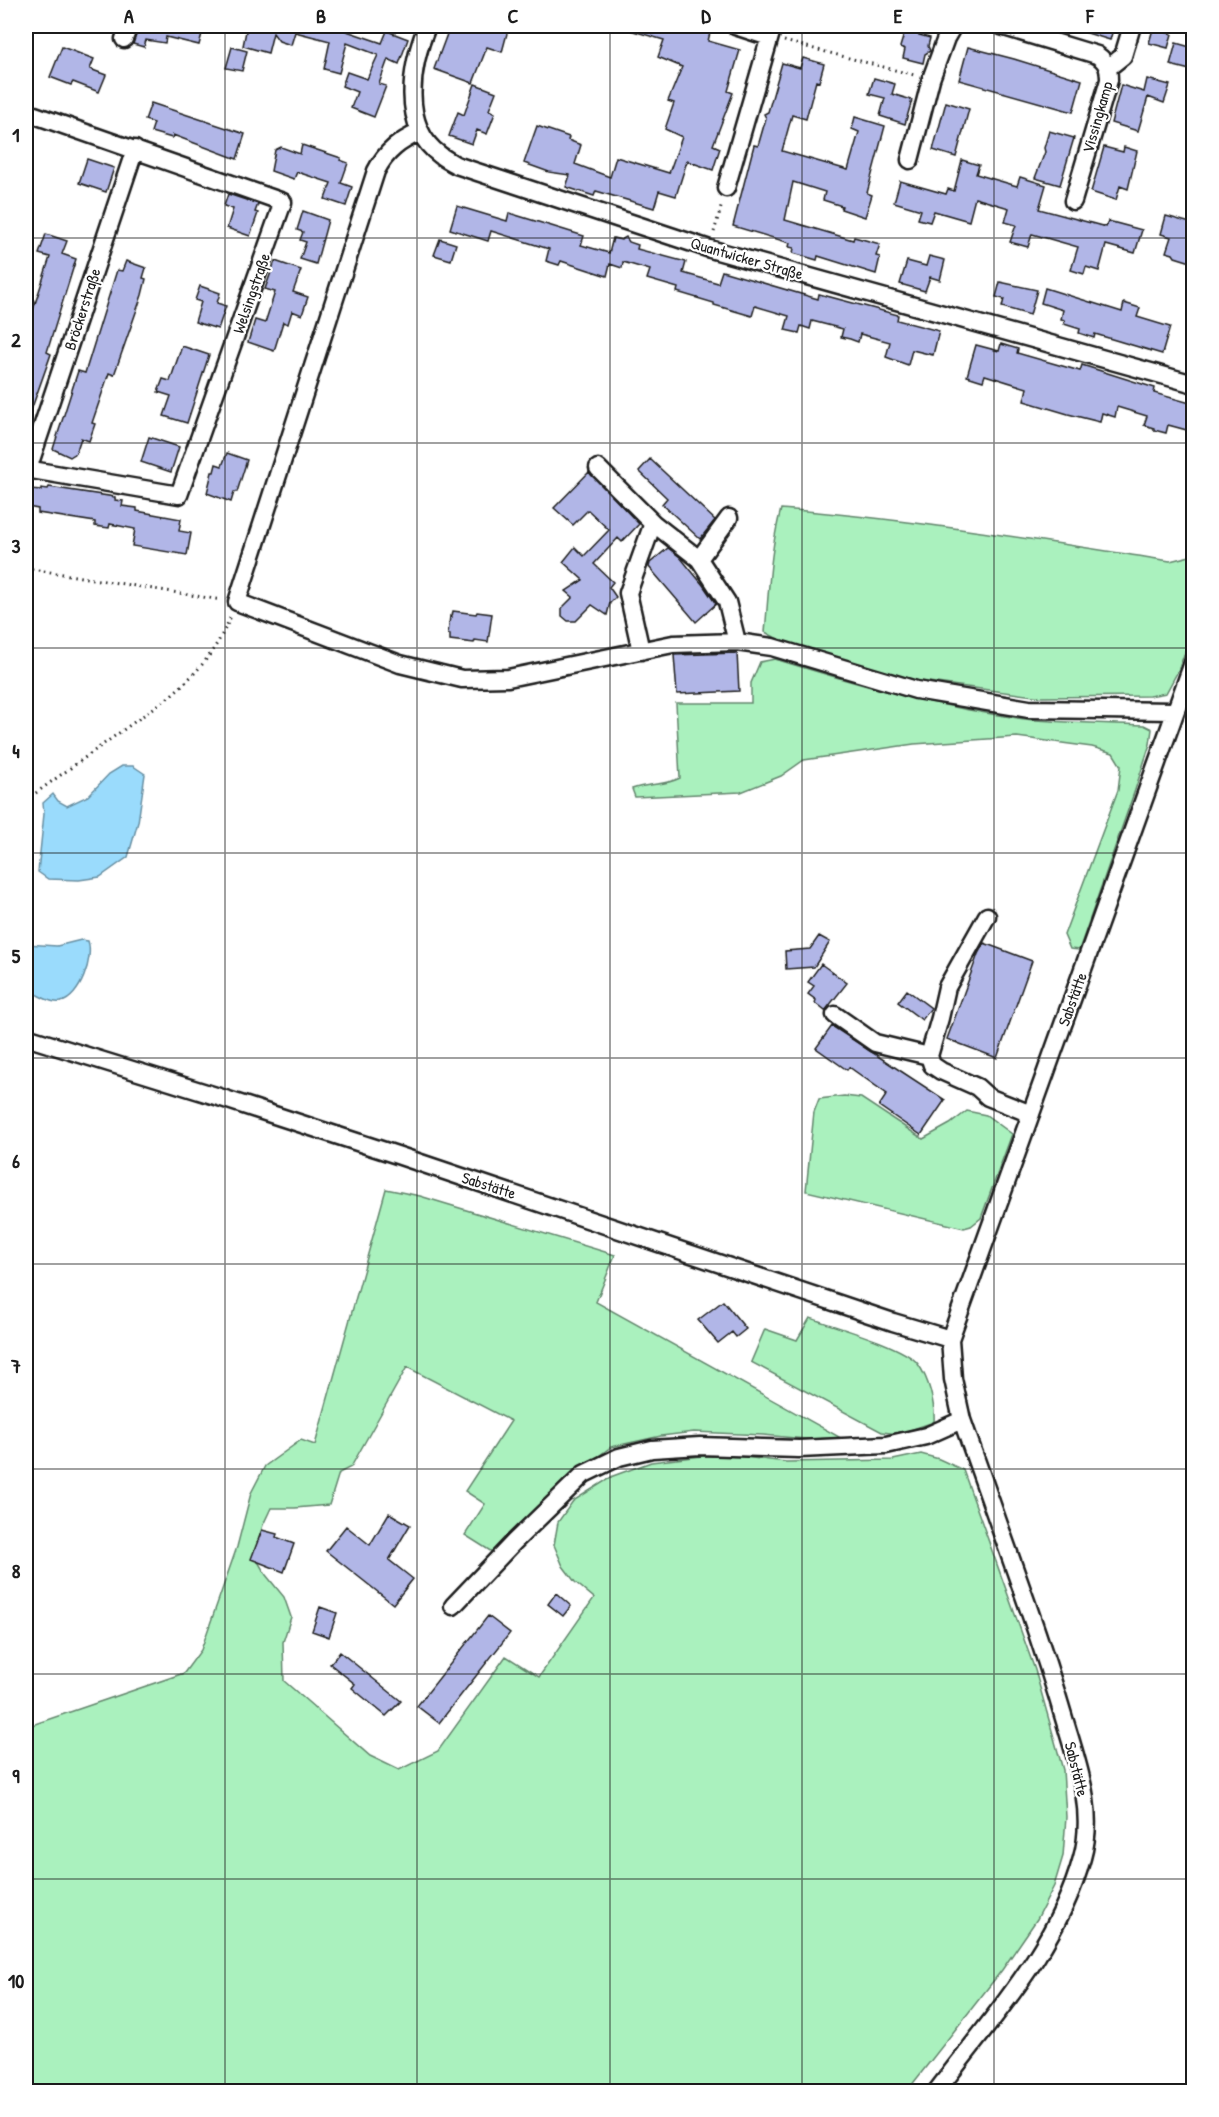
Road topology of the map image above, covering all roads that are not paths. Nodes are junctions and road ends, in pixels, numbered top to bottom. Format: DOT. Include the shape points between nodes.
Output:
graph roads {
  1 [pos="424,26"];
  2 [pos="735,26"];
  3 [pos="953,26"];
  4 [pos="1000,26"];
  5 [pos="1132,26"];
  6 [pos="771,31"];
  7 [pos="1046,32"];
  8 [pos="1108,68"];
  9 [pos="26,112"];
  10 [pos="420,132"];
  11 [pos="135,149"];
  12 [pos="910,160"];
  13 [pos="726,188"];
  14 [pos="1073,201"];
  15 [pos="1194,384"];
  16 [pos="598,468"];
  17 [pos="27,469"];
  18 [pos="729,518"];
  19 [pos="653,523"];
  20 [pos="699,560"];
  21 [pos="737,642"];
  22 [pos="641,651"];
  23 [pos="1194,660"];
  24 [pos="1174,711"];
  25 [pos="987,916"];
  26 [pos="836,1015"];
  27 [pos="26,1037"];
  28 [pos="929,1056"];
  29 [pos="1031,1114"];
  30 [pos="950,1339"];
  31 [pos="963,1420"];
  32 [pos="453,1606"];
  33 [pos="936,2091"];
  1 -- 10 [label="street, Quantwicker Straße" via="413,95"];
  2 -- 6 [label="street"];
  3 -- 12 [label="street" via="931,79"];
  4 -- 7 [label="street, Vissingkamp"];
  5 -- 8 [label="street" via="1123,56"];
  6 -- 13 [label="street"];
  7 -- 8 [label="street, Vissingkamp" via="1097,55"];
  8 -- 14 [label="street, Vissingkamp" via="1109,80"];
  9 -- 11 [label="street, Welsingstraße"];
  10 -- 15 [label="street, Quantwicker Straße" via="438,154 456,165 710,249"];
  10 -- 22 [label="street" via="395,146 376,171 237,602 400,664 462,679 508,678"];
  11 -- 17 [label="street, Bröckerstraße"];
  11 -- 17 [label="street, Welsingstraße" via="283,202 179,495"];
  16 -- 19 [label="street"];
  18 -- 20 [label="street"];
  19 -- 20 [label="street"];
  19 -- 22 [label="street" via="628,593"];
  20 -- 21 [label="street" via="727,602"];
  21 -- 22 [label="street" via="673,644"];
  21 -- 24 [label="street" via="772,647 916,690 1029,708"];
  23 -- 24 [label="street, Sabstätte"];
  24 -- 29 [label="street, Sabstätte"];
  25 -- 28 [label="street" via="947,987"];
  26 -- 28 [label="street" via="875,1043"];
  27 -- 30 [label="street, Sabstätte" via="230,1100"];
  28 -- 29 [label="street" via="932,1065 941,1071 988,1097"];
  29 -- 30 [label="street, Sabstätte"];
  30 -- 31 [label="street, Sabstätte" via="952,1379"];
  31 -- 32 [label="street" via="926,1436 886,1445 799,1449 700,1446 619,1456 584,1474"];
  31 -- 33 [label="street, Sabstätte" via="1052,1677 1080,1771 1087,1832 1083,1858 1054,1928"];
}
